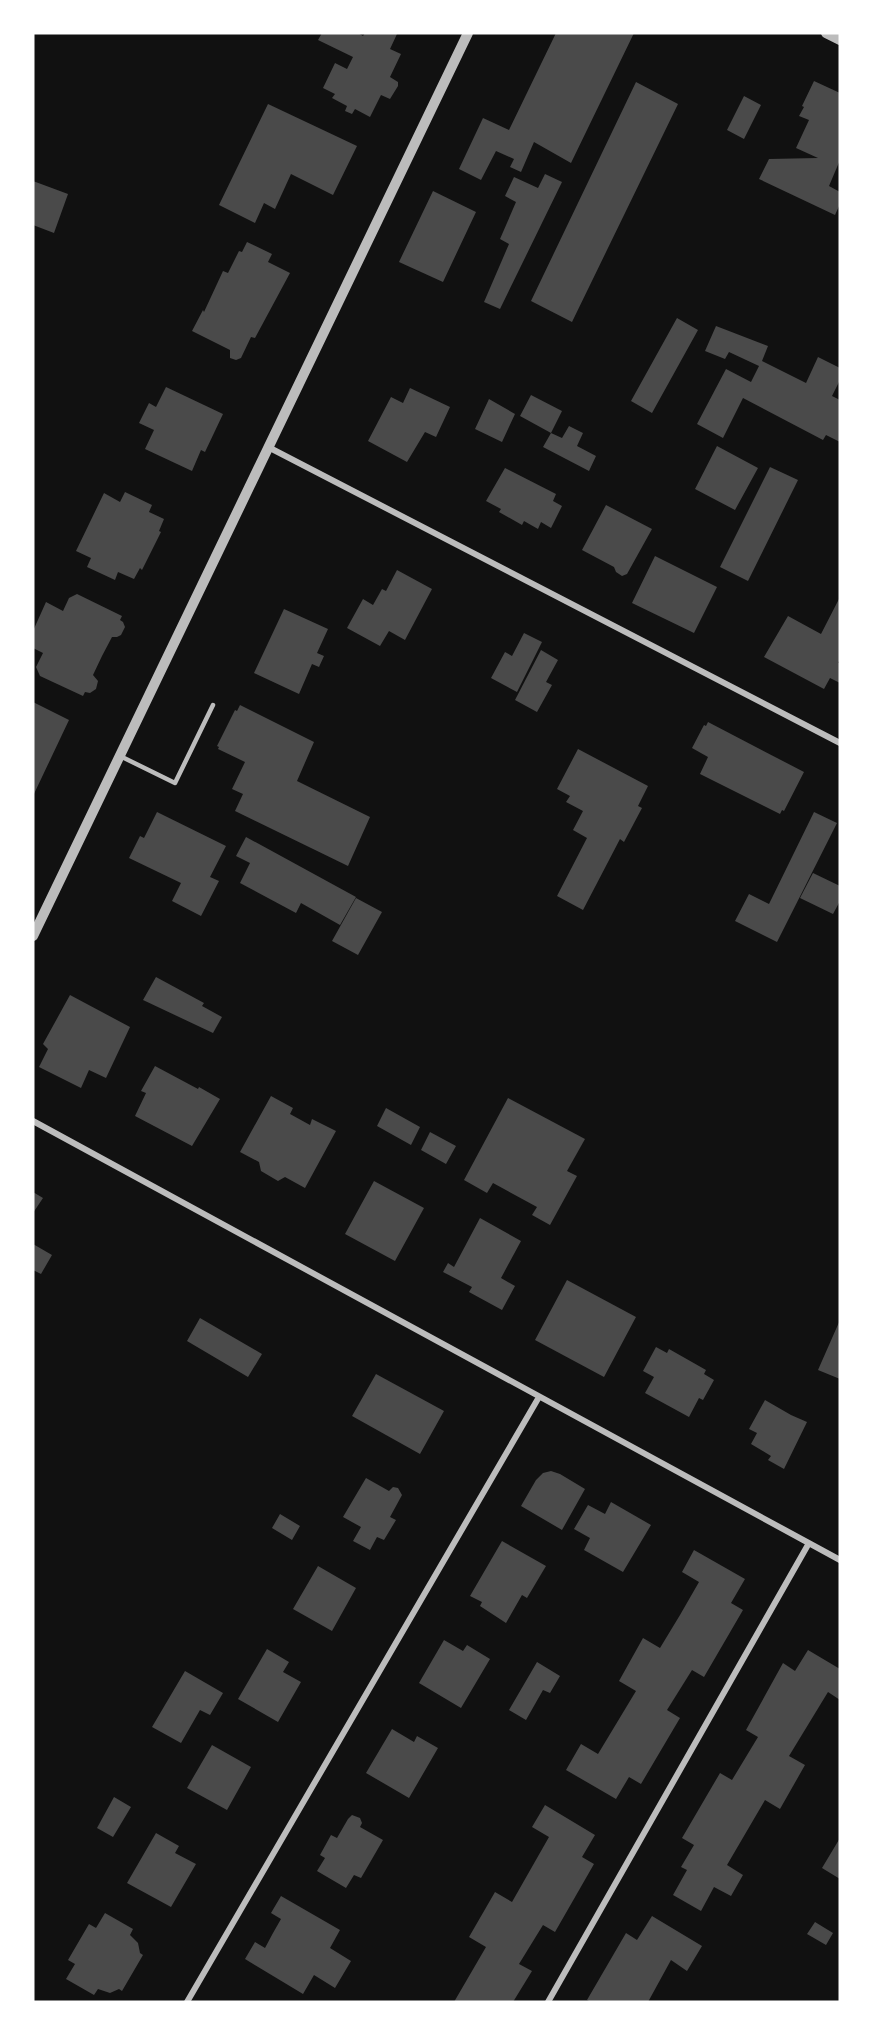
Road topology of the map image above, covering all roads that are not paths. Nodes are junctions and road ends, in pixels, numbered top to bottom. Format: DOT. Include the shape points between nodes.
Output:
graph roads {
  1 [pos="468,33"];
  2 [pos="826,33"];
  3 [pos="840,39"];
  4 [pos="270,448"];
  5 [pos="213,705"];
  6 [pos="840,743"];
  7 [pos="120,756"];
  8 [pos="33,936"];
  9 [pos="33,1121"];
  10 [pos="539,1397"];
  11 [pos="809,1544"];
  12 [pos="840,1560"];
  13 [pos="188,2002"];
  14 [pos="548,2002"];
  1 -- 4 [label="street"];
  2 -- 3 [label="street"];
  4 -- 6 [label="street"];
  4 -- 7 [label="street"];
  5 -- 7 [label="lane" via="175,783"];
  7 -- 8 [label="street"];
  9 -- 10 [label="street"];
  10 -- 11 [label="street"];
  10 -- 13 [label="street"];
  11 -- 12 [label="street"];
  11 -- 14 [label="street"];
}
